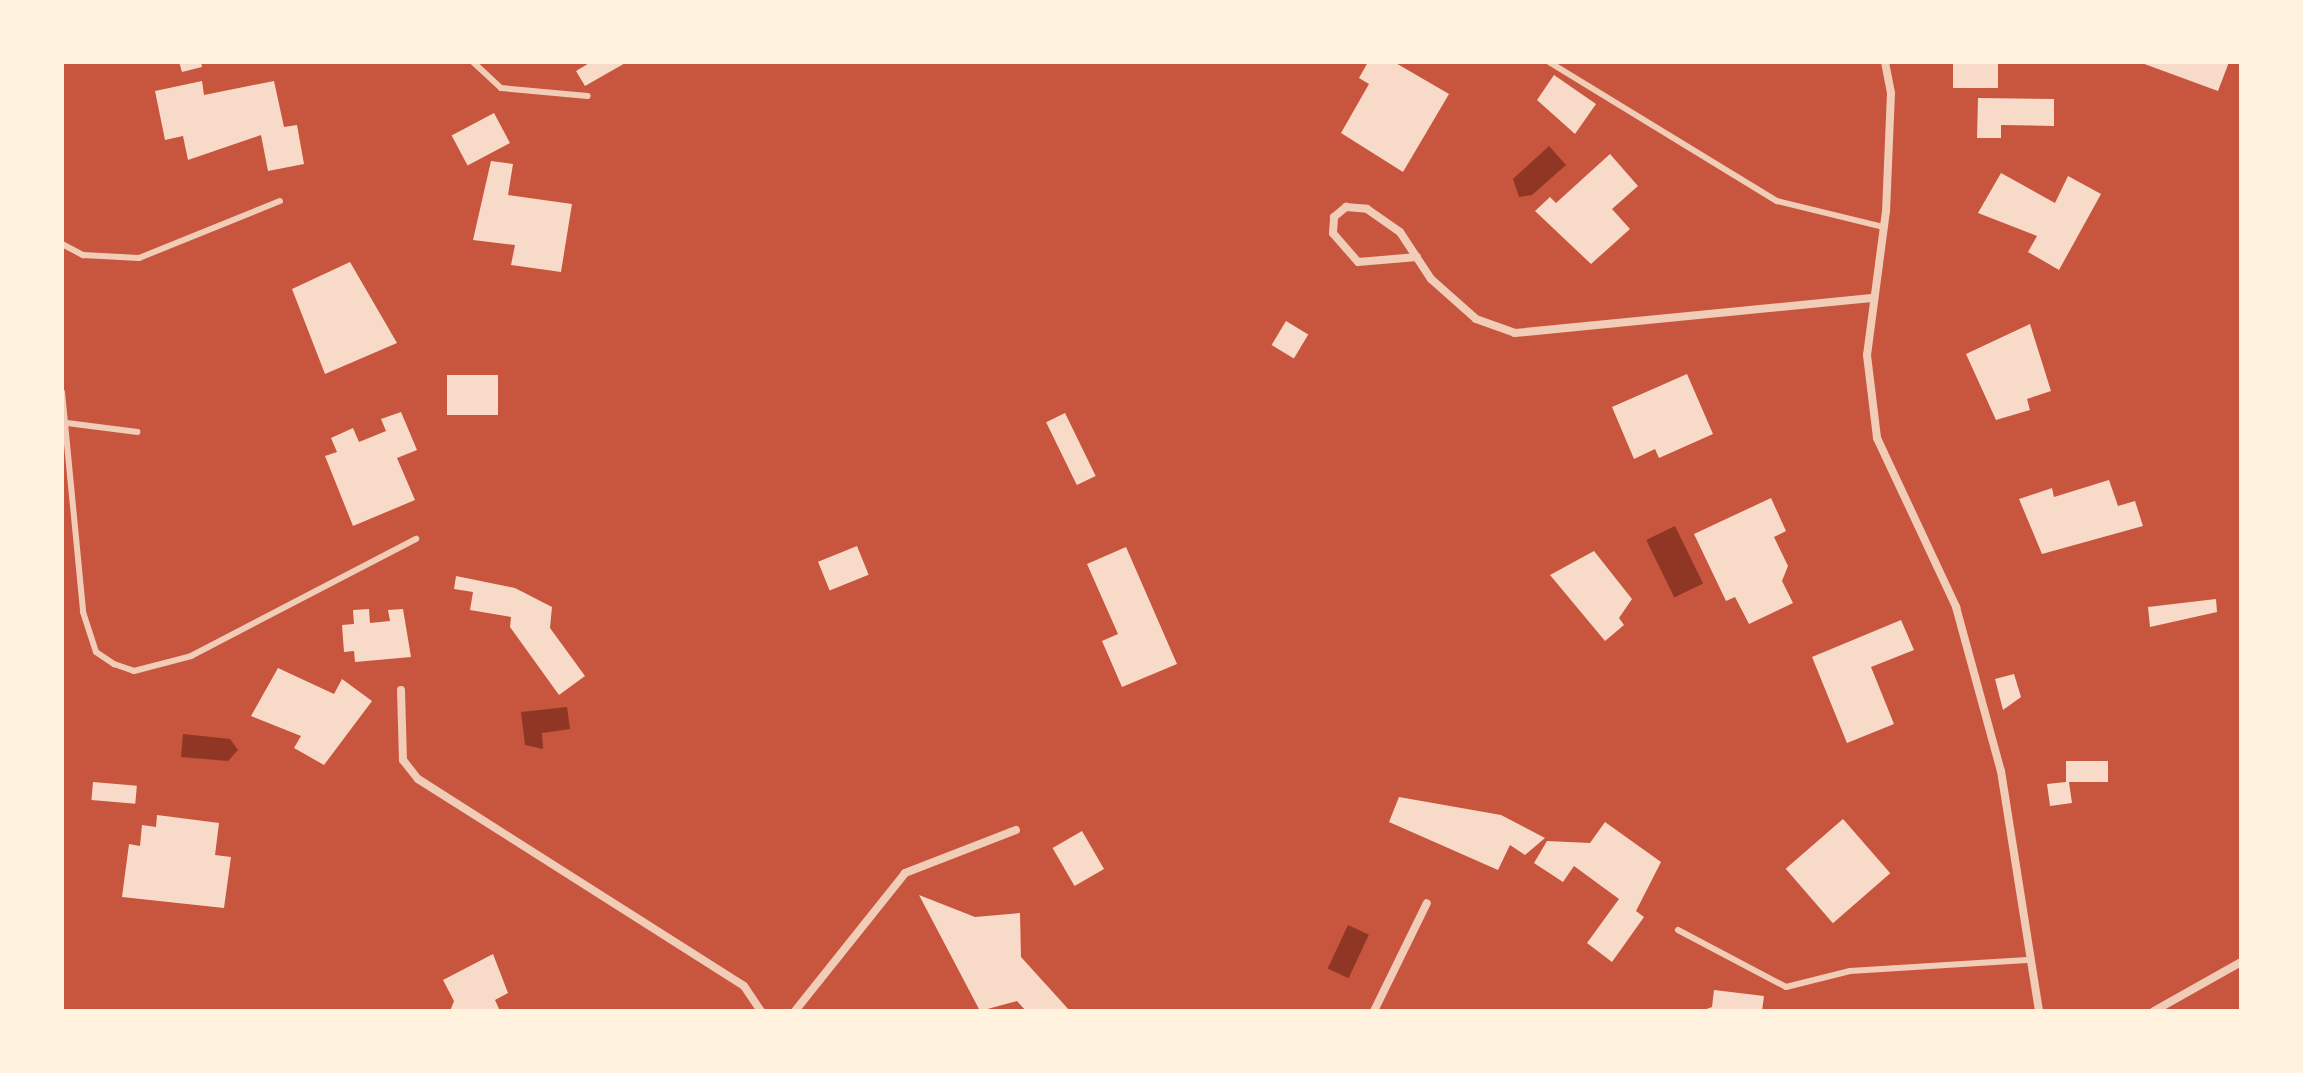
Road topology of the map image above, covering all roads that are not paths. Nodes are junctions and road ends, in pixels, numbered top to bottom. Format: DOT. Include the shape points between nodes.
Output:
graph roads {
  1 [pos="473,62"];
  2 [pos="1549,62"];
  3 [pos="1885,62"];
  4 [pos="588,96"];
  5 [pos="280,201"];
  6 [pos="1884,227"];
  7 [pos="62,244"];
  8 [pos="1417,257"];
  9 [pos="1874,298"];
  10 [pos="62,392"];
  11 [pos="67,423"];
  12 [pos="137,432"];
  13 [pos="416,539"];
  14 [pos="401,690"];
  15 [pos="1016,830"];
  16 [pos="1427,903"];
  17 [pos="1678,930"];
  18 [pos="2027,960"];
  19 [pos="2241,962"];
  20 [pos="761,1011"];
  21 [pos="795,1011"];
  22 [pos="1374,1011"];
  23 [pos="2039,1011"];
  24 [pos="2154,1011"];
  1 -- 4 [label="lane" via="501,88"];
  2 -- 6 [label="lane" via="1777,201"];
  3 -- 6 [label="street" via="1891,93"];
  5 -- 7 [label="lane" via="139,258 83,255"];
  6 -- 9 [label="street"];
  8 -- 8 [label="street" via="1400,232 1367,209 1346,207 1334,217 1333,233 1358,262"];
  8 -- 9 [label="street" via="1476,319 1515,333"];
  9 -- 18 [label="street" via="1867,355 1877,438 1956,607 2001,771"];
  10 -- 11 [label="lane"];
  11 -- 12 [label="lane"];
  11 -- 13 [label="lane" via="83,612 96,652 134,671 191,656"];
  14 -- 20 [label="street" via="403,760 418,779 604,904 744,986"];
  15 -- 21 [label="street" via="905,873"];
  16 -- 22 [label="street"];
  17 -- 18 [label="lane" via="1786,987 1850,971"];
  18 -- 23 [label="street"];
  19 -- 24 [label="street"];
}
